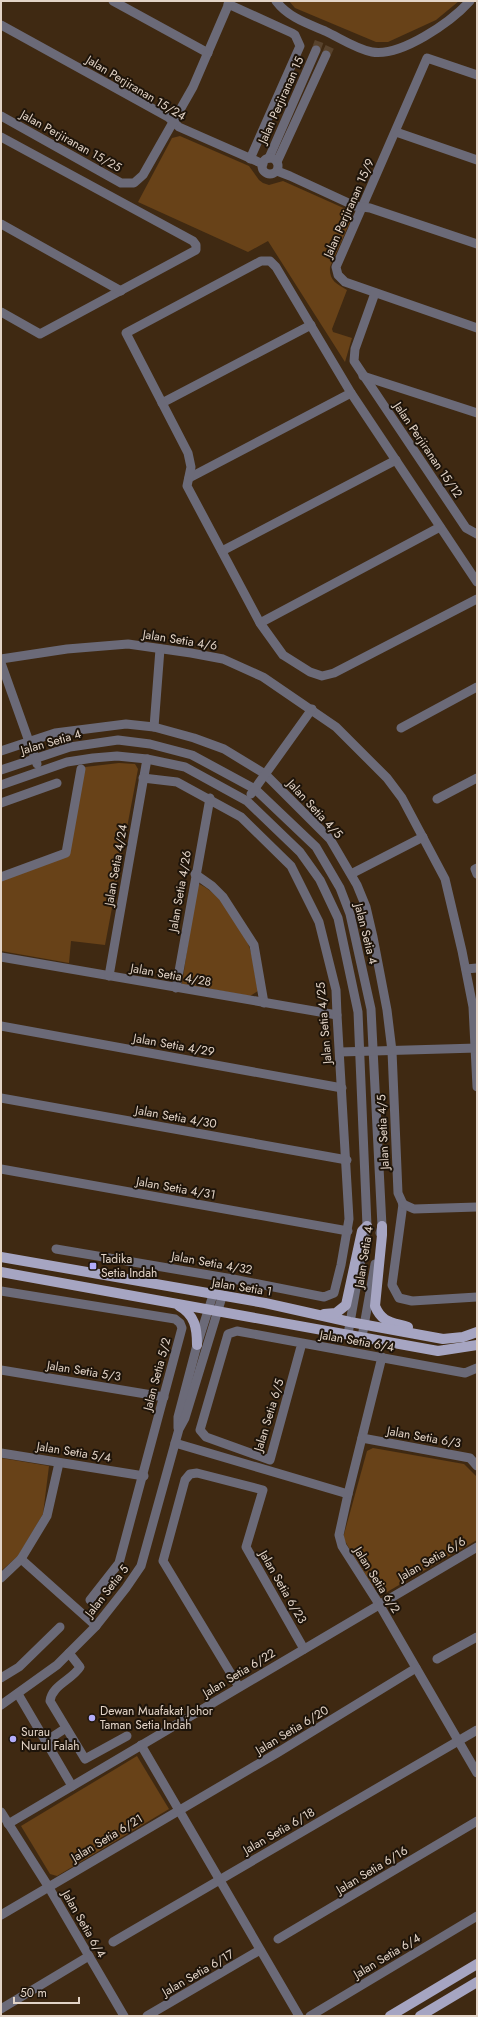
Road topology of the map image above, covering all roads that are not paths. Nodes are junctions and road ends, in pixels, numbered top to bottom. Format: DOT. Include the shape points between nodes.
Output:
graph roads {
  1 [pos="113,1"];
  2 [pos="276,1"];
  3 [pos="470,1"];
  4 [pos="229,2"];
  5 [pos="1,25"];
  6 [pos="316,50"];
  7 [pos="208,53"];
  8 [pos="326,55"];
  9 [pos="477,75"];
  10 [pos="1,116"];
  11 [pos="173,123"];
  12 [pos="396,132"];
  13 [pos="1,137"];
  14 [pos="250,159"];
  15 [pos="477,160"];
  16 [pos="270,161"];
  17 [pos="277,171"];
  18 [pos="364,206"];
  19 [pos="1,224"];
  20 [pos="477,244"];
  21 [pos="121,291"];
  22 [pos="374,292"];
  23 [pos="1,312"];
  24 [pos="311,325"];
  25 [pos="477,328"];
  26 [pos="363,376"];
  27 [pos="351,393"];
  28 [pos="162,403"];
  29 [pos="477,413"];
  30 [pos="396,460"];
  31 [pos="189,478"];
  32 [pos="440,527"];
  33 [pos="477,534"];
  34 [pos="222,551"];
  35 [pos="477,582"];
  36 [pos="477,599"];
  37 [pos="260,623"];
  38 [pos="160,649"];
  39 [pos="1,659"];
  40 [pos="1,663"];
  41 [pos="477,688"];
  42 [pos="312,709"];
  43 [pos="154,727"];
  44 [pos="401,728"];
  45 [pos="29,741"];
  46 [pos="1,752"];
  47 [pos="35,758"];
  48 [pos="147,759"];
  49 [pos="1,770"];
  50 [pos="81,770"];
  51 [pos="40,771"];
  52 [pos="265,774"];
  53 [pos="143,778"];
  54 [pos="477,778"];
  55 [pos="57,783"];
  56 [pos="1,785"];
  57 [pos="255,789"];
  58 [pos="210,798"];
  59 [pos="248,800"];
  60 [pos="437,800"];
  61 [pos="1,803"];
  62 [pos="423,837"];
  63 [pos="477,868"];
  64 [pos="195,874"];
  65 [pos="351,874"];
  66 [pos="477,874"];
  67 [pos="1,876"];
  68 [pos="1,957"];
  69 [pos="477,968"];
  70 [pos="466,969"];
  71 [pos="109,976"];
  72 [pos="176,988"];
  73 [pos="264,1003"];
  74 [pos="338,1015"];
  75 [pos="1,1026"];
  76 [pos="476,1048"];
  77 [pos="392,1051"];
  78 [pos="340,1052"];
  79 [pos="360,1052"];
  80 [pos="373,1052"];
  81 [pos="477,1087"];
  82 [pos="342,1088"];
  83 [pos="1,1098"];
  84 [pos="347,1160"];
  85 [pos="1,1169"];
  86 [pos="404,1204"];
  87 [pos="477,1207"];
  88 [pos="367,1226"];
  89 [pos="382,1226"];
  90 [pos="348,1230"];
  91 [pos="56,1249"];
  92 [pos="1,1257"];
  93 [pos="1,1272"];
  94 [pos="336,1289"];
  95 [pos="1,1291"];
  96 [pos="217,1296"];
  97 [pos="477,1297"];
  98 [pos="265,1303"];
  99 [pos="175,1304"];
  100 [pos="214,1310"];
  101 [pos="350,1322"];
  102 [pos="364,1325"];
  103 [pos="476,1331"];
  104 [pos="232,1332"];
  105 [pos="348,1334"];
  106 [pos="362,1337"];
  107 [pos="443,1338"];
  108 [pos="302,1343"];
  109 [pos="477,1344"];
  110 [pos="197,1345"];
  111 [pos="382,1357"];
  112 [pos="477,1368"];
  113 [pos="1,1370"];
  114 [pos="164,1397"];
  115 [pos="178,1429"];
  116 [pos="362,1438"];
  117 [pos="175,1443"];
  118 [pos="1,1453"];
  119 [pos="59,1463"];
  120 [pos="477,1466"];
  121 [pos="144,1476"];
  122 [pos="348,1494"];
  123 [pos="477,1547"];
  124 [pos="21,1559"];
  125 [pos="1,1578"];
  126 [pos="90,1600"];
  127 [pos="379,1604"];
  128 [pos="96,1626"];
  129 [pos="60,1627"];
  130 [pos="477,1637"];
  131 [pos="304,1649"];
  132 [pos="69,1652"];
  133 [pos="437,1659"];
  134 [pos="416,1668"];
  135 [pos="1,1678"];
  136 [pos="239,1687"];
  137 [pos="18,1694"];
  138 [pos="1,1705"];
  139 [pos="66,1728"];
  140 [pos="477,1730"];
  141 [pos="127,1736"];
  142 [pos="46,1741"];
  143 [pos="458,1741"];
  144 [pos="141,1745"];
  145 [pos="477,1773"];
  146 [pos="72,1786"];
  147 [pos="178,1810"];
  148 [pos="1,1812"];
  149 [pos="477,1821"];
  150 [pos="8,1824"];
  151 [pos="219,1879"];
  152 [pos="48,1886"];
  153 [pos="1,1915"];
  154 [pos="477,1916"];
  155 [pos="278,1939"];
  156 [pos="113,1942"];
  157 [pos="260,1950"];
  158 [pos="89,1956"];
  159 [pos="477,1964"];
  160 [pos="477,1982"];
  161 [pos="1,2010"];
  162 [pos="124,2016"];
  163 [pos="147,2016"];
  164 [pos="298,2016"];
  165 [pos="310,2016"];
  166 [pos="390,2016"];
  167 [pos="420,2016"];
  1 -- 7 [label="street"];
  2 -- 3 [label="street" via="297,20 333,40 371,51 388,51 434,31 453,18"];
  4 -- 7 [label="street"];
  4 -- 14 [label="street" via="292,33 300,46"];
  5 -- 11 [label="street, Jalan Perjiranan 15/24" via="168,117"];
  6 -- 16 [label="street, Jalan Perjiranan 15"];
  7 -- 11 [label="street"];
  8 -- 16 [label="street, Jalan Perjiranan 15"];
  9 -- 12 [label="street, Jalan Perjiranan 15/9" via="427,58"];
  10 -- 11 [label="street, Jalan Perjiranan 15/25" via="121,183 130,184 143,175"];
  11 -- 14 [label="street, Jalan Perjiranan 15/24"];
  12 -- 15 [label="street"];
  12 -- 18 [label="street, Jalan Perjiranan 15/9"];
  13 -- 21 [label="street" via="196,245 194,252"];
  14 -- 16 [label="street, Jalan Perjiranan 15/24"];
  16 -- 17 [label="street" via="278,167"];
  16 -- 17 [label="street, Jalan Perjiranan 15/24" via="265,172 271,174"];
  17 -- 18 [label="street" via="355,206"];
  18 -- 20 [label="street"];
  18 -- 22 [label="street, Jalan Perjiranan 15/9" via="336,270 345,282"];
  19 -- 21 [label="street"];
  21 -- 23 [label="street" via="40,334"];
  22 -- 25 [label="street, Jalan Perjiranan 15/9"];
  22 -- 26 [label="street, Jalan Perjiranan 15/12" via="353,356"];
  24 -- 27 [label="street"];
  24 -- 28 [label="street"];
  24 -- 28 [label="street" via="276,267 270,261 261,261 126,332"];
  26 -- 29 [label="street"];
  26 -- 33 [label="street, Jalan Perjiranan 15/12" via="466,528"];
  27 -- 30 [label="street"];
  27 -- 31 [label="street"];
  28 -- 31 [label="street" via="188,453 191,467"];
  30 -- 32 [label="street"];
  30 -- 34 [label="street"];
  31 -- 34 [label="street" via="187,486"];
  32 -- 35 [label="street"];
  32 -- 37 [label="street"];
  34 -- 37 [label="street"];
  36 -- 37 [label="street" via="334,673 322,676 310,672 283,655"];
  38 -- 39 [label="street, Jalan Setia 4/6" via="128,644 67,649"];
  38 -- 42 [label="street, Jalan Setia 4/6" via="223,659 264,677"];
  38 -- 43 [label="street"];
  40 -- 45 [label="street"];
  41 -- 44 [label="street"];
  42 -- 52 [label="street"];
  42 -- 62 [label="street, Jalan Setia 4/6" via="336,727 386,778 402,798"];
  43 -- 45 [label="street, Jalan Setia 4/5" via="126,724 55,733"];
  43 -- 52 [label="street, Jalan Setia 4/5" via="224,749"];
  45 -- 46 [label="street, Jalan Setia 4/5"];
  45 -- 47 [label="street"];
  47 -- 49 [label="street, Jalan Setia 4"];
  47 -- 51 [label="street"];
  47 -- 57 [label="street, Jalan Setia 4" via="96,742 118,740 150,744 192,755"];
  48 -- 51 [label="street, Jalan Setia 4" via="117,756 93,758 67,762"];
  48 -- 53 [label="street, Jalan Setia 4/24"];
  48 -- 59 [label="street, Jalan Setia 4" via="185,767"];
  50 -- 67 [label="street" via="67,850 63,855"];
  51 -- 56 [label="street, Jalan Setia 4"];
  52 -- 57 [label="street"];
  52 -- 65 [label="street, Jalan Setia 4/5" via="330,839"];
  53 -- 58 [label="street, Jalan Setia 4/25" via="177,782"];
  53 -- 71 [label="street, Jalan Setia 4/24"];
  54 -- 60 [label="street"];
  55 -- 61 [label="street"];
  57 -- 59 [label="street"];
  57 -- 80 [label="street, Jalan Setia 4" via="316,847 340,888 350,914 371,1009"];
  58 -- 64 [label="street, Jalan Setia 4/26"];
  58 -- 74 [label="street, Jalan Setia 4/25" via="241,817 291,866 319,922 336,990"];
  59 -- 79 [label="street, Jalan Setia 4" via="300,852 320,880 338,918 358,1012"];
  62 -- 65 [label="street"];
  62 -- 70 [label="street, Jalan Setia 4/6" via="445,879"];
  63 -- 66 [label="street"];
  64 -- 72 [label="street, Jalan Setia 4/26"];
  64 -- 73 [label="street" via="223,897 254,945"];
  65 -- 77 [label="street, Jalan Setia 4/5" via="366,906 370,922"];
  68 -- 71 [label="street, Jalan Setia 4/28"];
  69 -- 70 [label="street"];
  70 -- 76 [label="street, Jalan Setia 4/6" via="473,1007"];
  71 -- 72 [label="street, Jalan Setia 4/28"];
  72 -- 73 [label="street, Jalan Setia 4/28"];
  73 -- 74 [label="street, Jalan Setia 4/28"];
  74 -- 78 [label="street, Jalan Setia 4/25"];
  75 -- 82 [label="street, Jalan Setia 4/29"];
  76 -- 77 [label="street"];
  76 -- 81 [label="street, Jalan Setia 4/6"];
  77 -- 80 [label="street"];
  77 -- 86 [label="street, Jalan Setia 4/5" via="398,1193"];
  78 -- 79 [label="street"];
  78 -- 82 [label="street, Jalan Setia 4/25"];
  79 -- 80 [label="street"];
  79 -- 88 [label="street, Jalan Setia 4"];
  80 -- 89 [label="street, Jalan Setia 4"];
  82 -- 84 [label="street, Jalan Setia 4/25"];
  83 -- 84 [label="street, Jalan Setia 4/30"];
  84 -- 90 [label="street, Jalan Setia 4/25"];
  85 -- 90 [label="street, Jalan Setia 4/31"];
  86 -- 87 [label="street" via="414,1209"];
  86 -- 97 [label="street" via="392,1285 399,1298 412,1301"];
  88 -- 98 [label="main road" via="362,1231 346,1305 336,1313 326,1315"];
  88 -- 101 [label="street, Jalan Setia 4"];
  89 -- 102 [label="street, Jalan Setia 4"];
  89 -- 107 [label="main road" via="375,1306 379,1316 384,1320"];
  90 -- 94 [label="street, Jalan Setia 4/25"];
  91 -- 94 [label="street, Jalan Setia 4/32" via="324,1297 334,1293"];
  92 -- 96 [label="main road, Jalan Setia 1"];
  93 -- 99 [label="main road"];
  95 -- 114 [label="street, Jalan Setia 5/2" via="175,1319 182,1328"];
  96 -- 98 [label="main road, Jalan Setia 1"];
  96 -- 100 [label="street, Jalan Setia 5"];
  98 -- 101 [label="main road, Jalan Setia 1"];
  99 -- 100 [label="main road"];
  99 -- 110 [label="main road" via="192,1316 196,1327"];
  100 -- 105 [label="main road"];
  100 -- 110 [label="street, Jalan Setia 5"];
  100 -- 115 [label="street, Jalan Setia 5" via="185,1418"];
  101 -- 102 [label="main road, Jalan Setia 1"];
  101 -- 105 [label="street, Jalan Setia 4"];
  102 -- 106 [label="street, Jalan Setia 4"];
  102 -- 107 [label="main road, Jalan Setia 1"];
  103 -- 107 [label="main road, Jalan Setia 1"];
  104 -- 108 [label="street, Jalan Setia 6/4"];
  104 -- 108 [label="street, Jalan Setia 6/5" via="228,1334 200,1430 206,1437 270,1460"];
  105 -- 106 [label="main road"];
  106 -- 109 [label="main road" via="438,1351"];
  108 -- 111 [label="street, Jalan Setia 6/4"];
  110 -- 115 [label="street, Jalan Setia 5" via="178,1417"];
  111 -- 112 [label="street, Jalan Setia 6/4" via="465,1373"];
  111 -- 116 [label="street, Jalan Setia 6/2"];
  113 -- 114 [label="street, Jalan Setia 5/3"];
  114 -- 121 [label="street, Jalan Setia 5/2"];
  115 -- 117 [label="street, Jalan Setia 5"];
  116 -- 120 [label="street, Jalan Setia 6/3" via="470,1458"];
  116 -- 122 [label="street, Jalan Setia 6/2"];
  117 -- 122 [label="street"];
  117 -- 128 [label="street, Jalan Setia 5" via="141,1566"];
  118 -- 119 [label="street, Jalan Setia 5/4"];
  119 -- 121 [label="street, Jalan Setia 5/4"];
  119 -- 124 [label="street" via="47,1516"];
  121 -- 126 [label="street, Jalan Setia 5/2" via="119,1563"];
  122 -- 127 [label="street, Jalan Setia 6/2" via="339,1535 342,1546"];
  123 -- 127 [label="street, Jalan Setia 6/6"];
  124 -- 125 [label="street"];
  124 -- 128 [label="street"];
  127 -- 131 [label="street, Jalan Setia 6/22"];
  127 -- 134 [label="street, Jalan Setia 6/2"];
  128 -- 132 [label="street, Jalan Setia 5"];
  129 -- 135 [label="street" via="20,1667"];
  130 -- 133 [label="street"];
  131 -- 136 [label="street, Jalan Setia 6/22"];
  131 -- 136 [label="street, Jalan Setia 6/23" via="246,1547 263,1490 197,1473 190,1474 185,1480 163,1561"];
  132 -- 137 [label="street, Jalan Setia 5" via="57,1665"];
  132 -- 139 [label="street" via="80,1667 56,1688 50,1701"];
  134 -- 143 [label="street, Jalan Setia 6/2"];
  134 -- 147 [label="street, Jalan Setia 6/20"];
  136 -- 144 [label="street, Jalan Setia 6/22"];
  137 -- 138 [label="street, Jalan Setia 5"];
  137 -- 142 [label="street"];
  139 -- 141 [label="street" via="85,1759"];
  139 -- 142 [label="street"];
  140 -- 143 [label="street, Jalan Setia 6/18"];
  142 -- 146 [label="street"];
  143 -- 145 [label="street, Jalan Setia 6/2"];
  143 -- 151 [label="street, Jalan Setia 6/18"];
  144 -- 146 [label="street, Jalan Setia 6/22"];
  144 -- 147 [label="street"];
  146 -- 150 [label="street, Jalan Setia 6/22"];
  147 -- 151 [label="street"];
  147 -- 152 [label="street, Jalan Setia 6/21"];
  148 -- 150 [label="street, Jalan Setia 6/4"];
  149 -- 155 [label="street, Jalan Setia 6/16"];
  150 -- 152 [label="street, Jalan Setia 6/4"];
  151 -- 156 [label="street, Jalan Setia 6/18"];
  151 -- 157 [label="street"];
  152 -- 153 [label="street, Jalan Setia 6/21"];
  152 -- 158 [label="street, Jalan Setia 6/4"];
  154 -- 165 [label="street, Jalan Setia 6/4"];
  157 -- 163 [label="street, Jalan Setia 6/17"];
  157 -- 164 [label="street"];
  158 -- 161 [label="street"];
  158 -- 162 [label="street, Jalan Setia 6/4"];
  159 -- 166 [label="main road"];
  160 -- 167 [label="main road"];
}
